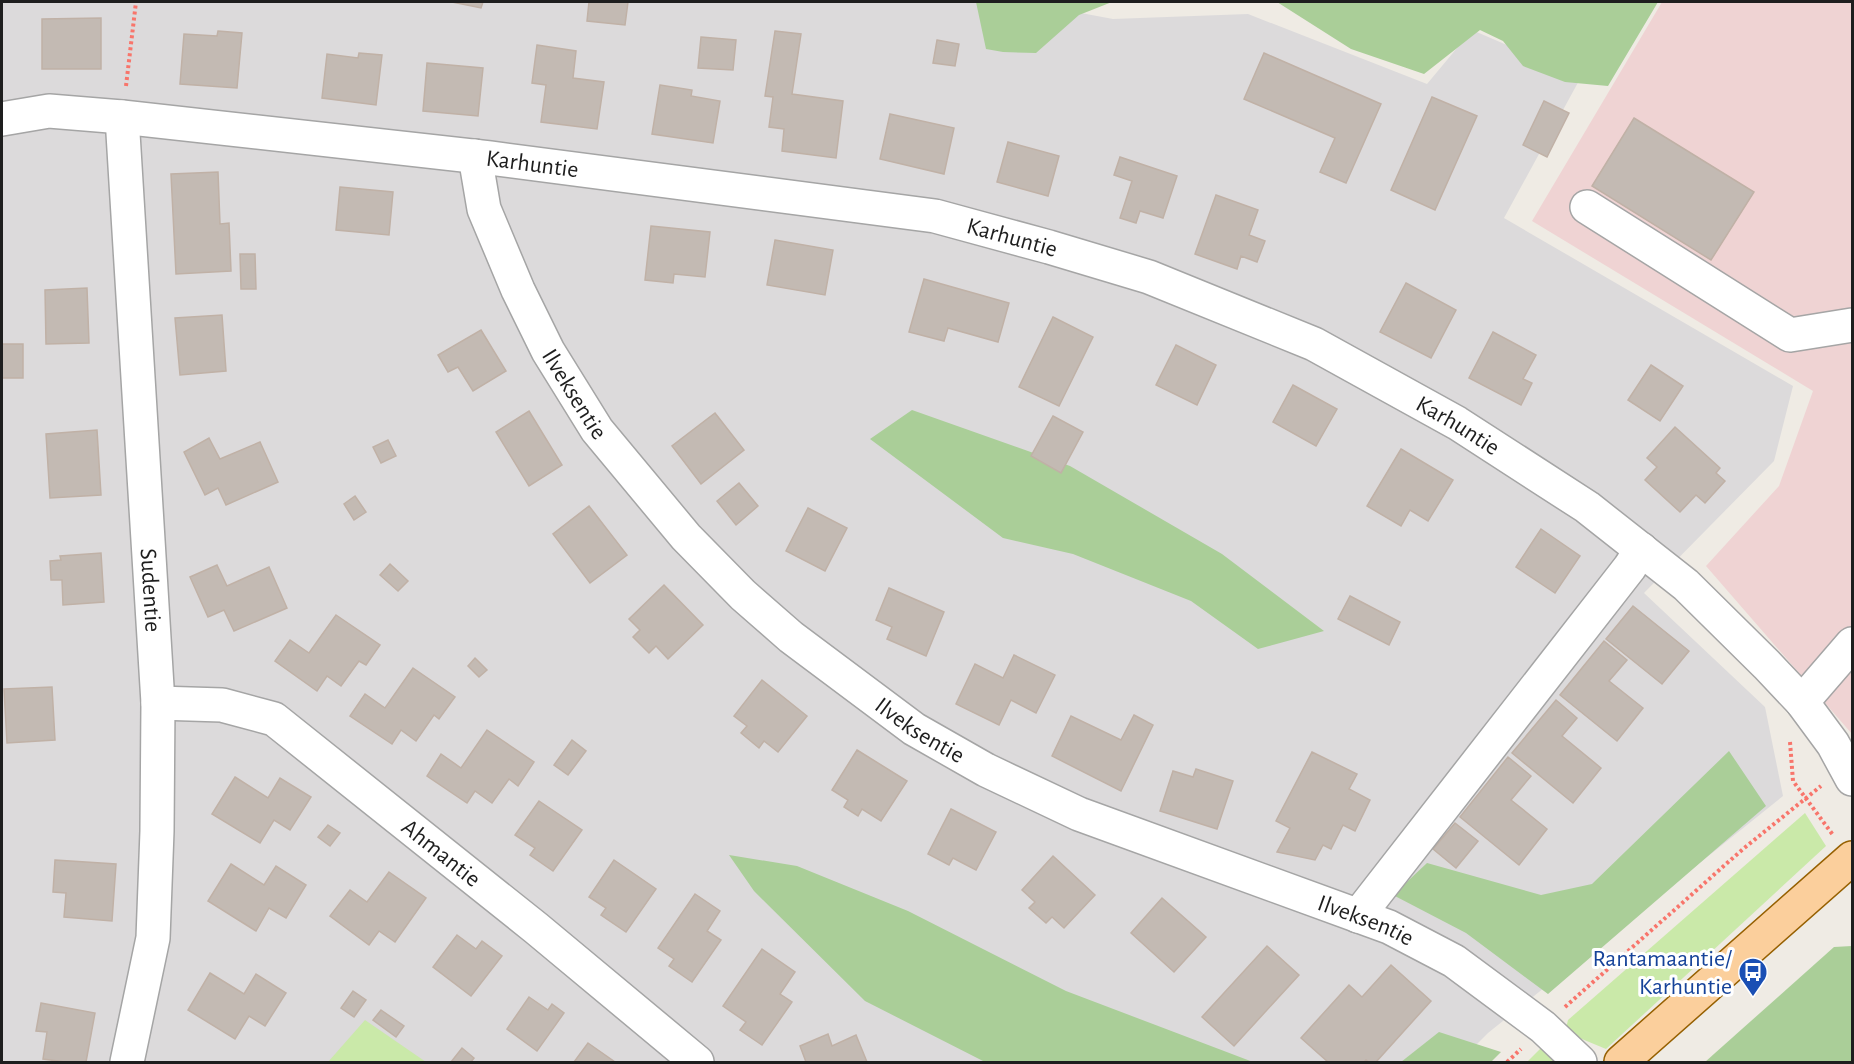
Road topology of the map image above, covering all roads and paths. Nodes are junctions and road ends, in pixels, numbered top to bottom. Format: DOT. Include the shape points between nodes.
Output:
graph roads {
  1 [pos="135,2"];
  2 [pos="122,117"];
  3 [pos="2,119"];
  4 [pos="475,156"];
  5 [pos="1587,207"];
  6 [pos="1852,325"];
  7 [pos="1641,549"];
  8 [pos="1852,644"];
  9 [pos="1802,702"];
  10 [pos="158,703"];
  11 [pos="1789,732"];
  12 [pos="1849,773"];
  13 [pos="1806,798"];
  14 [pos="1852,859"];
  15 [pos="1358,916"];
  16 [pos="1543,1026"];
  17 [pos="127,1062"];
  18 [pos="697,1062"];
  19 [pos="1507,1062"];
  20 [pos="1580,1062"];
  21 [pos="1621,1062"];
  1 -- 2 [label="path"];
  2 -- 3 [label="street, Karhuntie" via="49,111"];
  2 -- 4 [label="street, Karhuntie"];
  2 -- 10 [label="street, Sudentie"];
  4 -- 7 [label="street, Karhuntie" via="934,216 1149,277 1314,344 1447,417 1587,507"];
  4 -- 15 [label="street, Ilveksentie" via="484,209 518,290 548,351 597,430 686,537 782,630 914,729 986,770 1079,814"];
  5 -- 6 [label="street" via="1790,335"];
  7 -- 9 [label="street, Karhuntie" via="1686,585"];
  7 -- 15 [label="street"];
  8 -- 9 [label="street"];
  9 -- 12 [label="street, Karhuntie"];
  10 -- 17 [label="street, Sudentie" via="153,938"];
  10 -- 18 [label="street, Ahmantie" via="222,705 274,719"];
  11 -- 13 [label="path" via="1793,781"];
  12 -- 13 [label="path"];
  13 -- 14 [label="path"];
  13 -- 16 [label="path"];
  14 -- 21 [label="main road"];
  15 -- 16 [label="street, Ilveksentie" via="1389,927 1454,961"];
  16 -- 19 [label="path"];
  16 -- 20 [label="street, Ilveksentie"];
}
